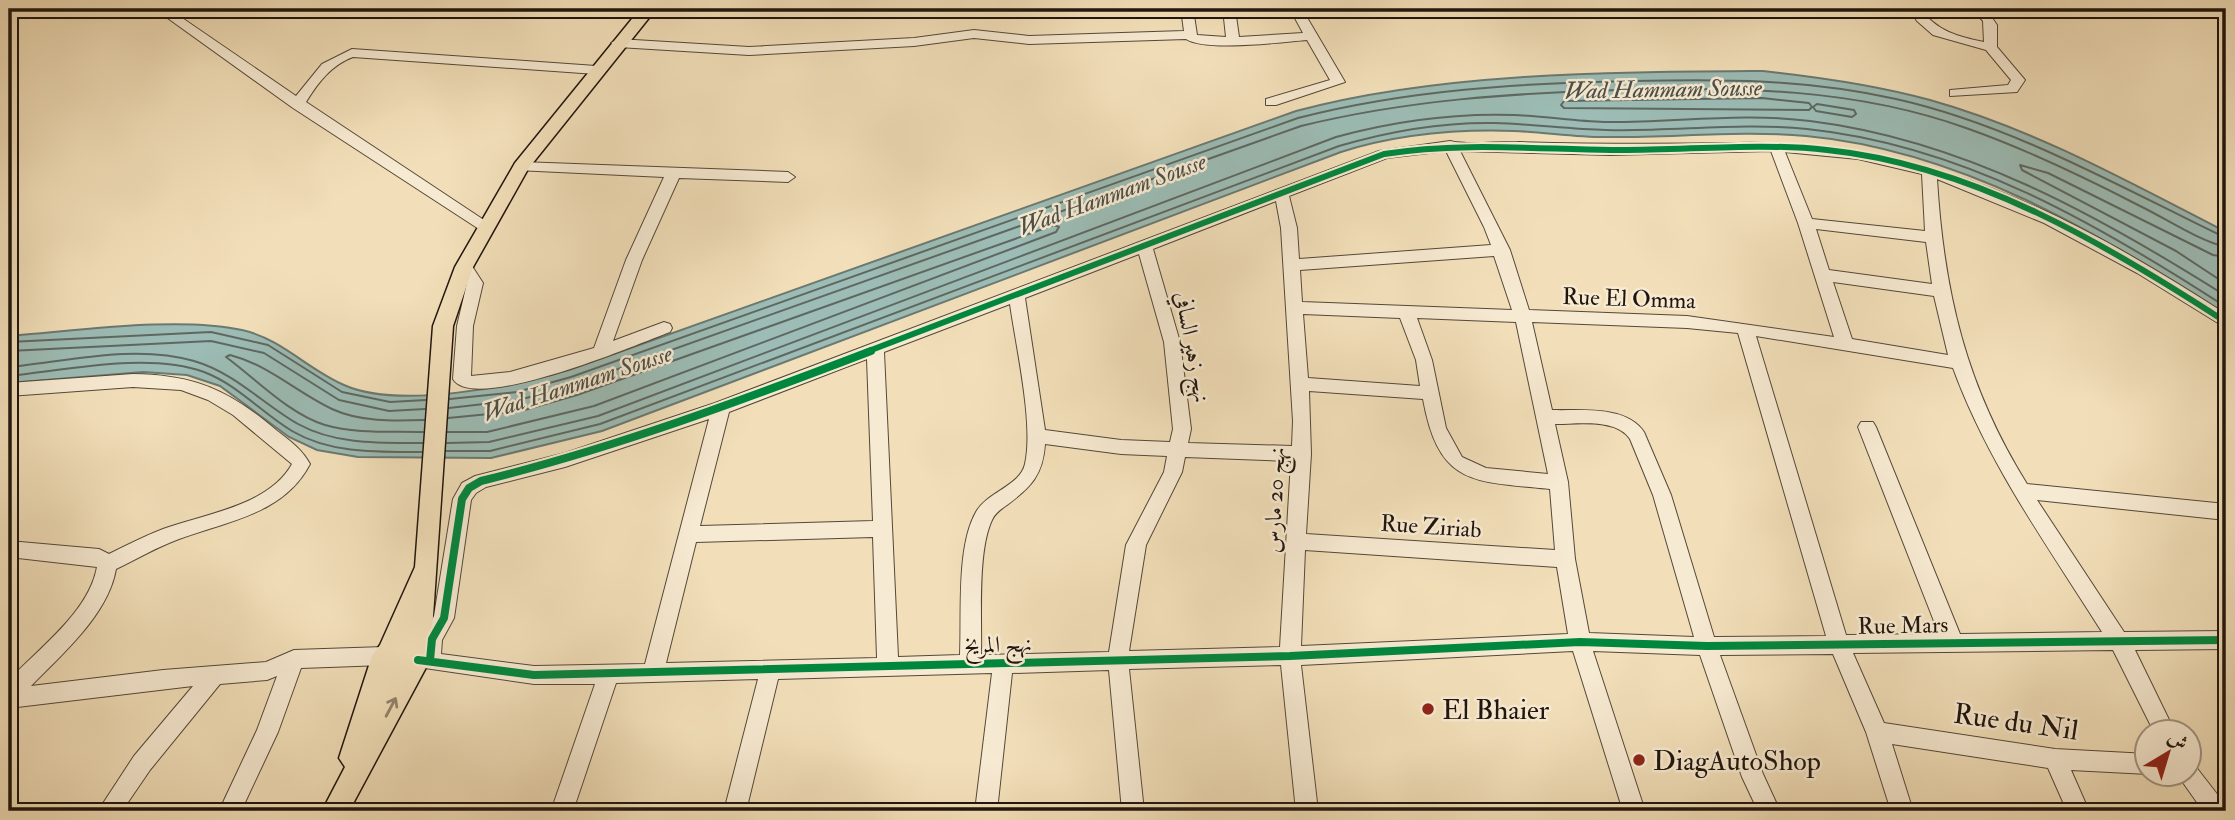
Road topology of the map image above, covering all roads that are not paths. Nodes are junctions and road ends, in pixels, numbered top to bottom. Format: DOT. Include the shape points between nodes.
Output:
graph roads {
  1 [pos="160,9"];
  2 [pos="648,9"];
  3 [pos="1187,9"];
  4 [pos="1229,9"];
  5 [pos="1296,9"];
  6 [pos="1915,9"];
  7 [pos="1978,9"];
  8 [pos="1190,35"];
  9 [pos="1312,36"];
  10 [pos="1233,41"];
  11 [pos="618,43"];
  12 [pos="1990,47"];
  13 [pos="596,70"];
  14 [pos="1955,93"];
  15 [pos="1272,102"];
  16 [pos="298,105"];
  17 [pos="1450,145"];
  18 [pos="1776,147"];
  19 [pos="521,167"];
  20 [pos="1929,170"];
  21 [pos="673,174"];
  22 [pos="788,177"];
  23 [pos="1281,192"];
  24 [pos="1806,223"];
  25 [pos="485,228"];
  26 [pos="1932,237"];
  27 [pos="1144,246"];
  28 [pos="1502,250"];
  29 [pos="1292,265"];
  30 [pos="464,267"];
  31 [pos="1823,275"];
  32 [pos="1941,291"];
  33 [pos="1017,295"];
  34 [pos="1294,308"];
  35 [pos="1407,313"];
  36 [pos="1523,318"];
  37 [pos="2226,322"];
  38 [pos="664,328"];
  39 [pos="1745,328"];
  40 [pos="1845,345"];
  41 [pos="875,348"];
  42 [pos="601,351"];
  43 [pos="1958,363"];
  44 [pos="1298,384"];
  45 [pos="9,390"];
  46 [pos="1428,393"];
  47 [pos="721,408"];
  48 [pos="1545,417"];
  49 [pos="1867,427"];
  50 [pos="1037,436"];
  51 [pos="1178,451"];
  52 [pos="1302,454"];
  53 [pos="1559,482"];
  54 [pos="2023,491"];
  55 [pos="2226,512"];
  56 [pos="882,529"];
  57 [pos="690,534"];
  58 [pos="1294,541"];
  59 [pos="9,549"];
  60 [pos="1565,559"];
  61 [pos="107,564"];
  62 [pos="427,564"];
  63 [pos="2226,640"];
  64 [pos="2119,641"];
  65 [pos="1580,642"];
  66 [pos="1953,643"];
  67 [pos="1839,645"];
  68 [pos="1707,646"];
  69 [pos="1290,656"];
  70 [pos="385,657"];
  71 [pos="419,658"];
  72 [pos="294,659"];
  73 [pos="1118,659"];
  74 [pos="970,664"];
  75 [pos="1003,664"];
  76 [pos="888,665"];
  77 [pos="770,671"];
  78 [pos="609,674"];
  79 [pos="653,674"];
  80 [pos="215,675"];
  81 [pos="9,696"];
  82 [pos="2158,718"];
  83 [pos="1877,732"];
  84 [pos="2055,759"];
  85 [pos="2134,763"];
  86 [pos="2198,788"];
  87 [pos="340,799"];
  88 [pos="109,811"];
  89 [pos="230,811"];
  90 [pos="562,811"];
  91 [pos="735,811"];
  92 [pos="986,811"];
  93 [pos="1133,811"];
  94 [pos="1307,811"];
  95 [pos="1634,811"];
  96 [pos="1769,811"];
  97 [pos="1902,811"];
  98 [pos="2077,811"];
  99 [pos="2216,811"];
  1 -- 16 [label="street"];
  2 -- 11 [label="main road"];
  3 -- 8 [label="street"];
  4 -- 10 [label="street"];
  5 -- 9 [label="street"];
  6 -- 12 [label="street" via="1938,32"];
  7 -- 12 [label="street" via="1993,24"];
  8 -- 10 [label="street" via="1196,40"];
  8 -- 11 [label="street" via="1029,40 974,34 749,51"];
  9 -- 10 [label="street"];
  9 -- 15 [label="street" via="1338,82"];
  11 -- 13 [label="main road"];
  12 -- 14 [label="street" via="2018,80 2016,86"];
  13 -- 16 [label="street" via="352,53 324,68"];
  13 -- 19 [label="main road"];
  16 -- 25 [label="street"];
  17 -- 18 [label="street" via="1610,150"];
  17 -- 23 [label="street" via="1384,154"];
  17 -- 28 [label="street"];
  18 -- 20 [label="street" via="1859,154"];
  18 -- 24 [label="street"];
  19 -- 21 [label="street"];
  19 -- 25 [label="main road"];
  20 -- 26 [label="street"];
  20 -- 37 [label="street" via="1991,193 2071,232"];
  21 -- 22 [label="street"];
  21 -- 42 [label="street" via="634,260"];
  23 -- 27 [label="street"];
  23 -- 29 [label="street, نهج 20 مارس"];
  24 -- 26 [label="street"];
  24 -- 31 [label="street"];
  25 -- 30 [label="main road"];
  26 -- 32 [label="street"];
  27 -- 33 [label="street"];
  27 -- 51 [label="street, نهج زهير السافي" via="1172,342 1182,429"];
  28 -- 29 [label="street"];
  28 -- 36 [label="street"];
  29 -- 34 [label="street, نهج 20 مارس"];
  30 -- 42 [label="street" via="475,282 461,363 466,382 515,376"];
  30 -- 62 [label="main road" via="443,326"];
  31 -- 32 [label="street"];
  31 -- 40 [label="street"];
  32 -- 43 [label="street"];
  33 -- 41 [label="street"];
  33 -- 50 [label="street"];
  34 -- 35 [label="street, Rue El Omma"];
  34 -- 44 [label="street, نهج 20 مارس"];
  35 -- 36 [label="street, Rue El Omma"];
  35 -- 46 [label="street" via="1424,360"];
  36 -- 39 [label="street, Rue El Omma" via="1631,318"];
  36 -- 48 [label="street"];
  38 -- 42 [label="street"];
  39 -- 40 [label="street, Rue El Omma"];
  39 -- 67 [label="street"];
  40 -- 43 [label="street, Rue El Omma"];
  41 -- 47 [label="street"];
  41 -- 56 [label="street"];
  43 -- 54 [label="street" via="1986,427"];
  44 -- 46 [label="street"];
  44 -- 52 [label="street, نهج 20 مارس"];
  45 -- 61 [label="street" via="144,381 190,385 250,419 301,464 288,483 241,510 169,534"];
  46 -- 53 [label="street" via="1442,440 1464,468 1508,479"];
  47 -- 57 [label="street"];
  47 -- 71 [label="street" via="469,488 462,499 444,618"];
  48 -- 53 [label="street"];
  48 -- 68 [label="street" via="1607,418 1632,429 1662,495"];
  49 -- 66 [label="street"];
  50 -- 51 [label="street"];
  50 -- 74 [label="street" via="1032,470 990,506 983,518"];
  51 -- 52 [label="street"];
  51 -- 73 [label="street, نهج زهير السافي" via="1173,472 1136,545"];
  52 -- 58 [label="street, نهج 20 مارس"];
  53 -- 60 [label="street"];
  54 -- 55 [label="street"];
  54 -- 64 [label="street"];
  56 -- 57 [label="street"];
  56 -- 76 [label="street"];
  57 -- 79 [label="street"];
  58 -- 60 [label="street, Rue Ziriab"];
  58 -- 69 [label="street, نهج 20 مارس"];
  59 -- 61 [label="street" via="99,556"];
  60 -- 65 [label="street"];
  61 -- 81 [label="street" via="104,587 95,601"];
  62 -- 70 [label="main road"];
  62 -- 71 [label="main road"];
  63 -- 64 [label="street, Rue Mars"];
  64 -- 66 [label="street, Rue Mars"];
  64 -- 82 [label="street"];
  65 -- 68 [label="street, Rue Mars"];
  65 -- 69 [label="street, نهج المريخ"];
  65 -- 95 [label="street"];
  66 -- 67 [label="street, Rue Mars"];
  67 -- 68 [label="street, Rue Mars"];
  67 -- 83 [label="street"];
  68 -- 96 [label="street"];
  69 -- 73 [label="street, نهج المريخ"];
  69 -- 94 [label="street, نهج 20 مارس"];
  70 -- 71 [label="main road" via="408,643"];
  70 -- 72 [label="street"];
  70 -- 87 [label="main road"];
  71 -- 78 [label="street, نهج المريخ" via="534,675"];
  87 -- 71 [label="main road, one-way"];
  72 -- 80 [label="street" via="267,671"];
  72 -- 89 [label="street"];
  73 -- 75 [label="street, نهج المريخ"];
  73 -- 93 [label="street, نهج زهير السافي"];
  74 -- 75 [label="street, نهج المريخ"];
  74 -- 76 [label="street, نهج المريخ"];
  75 -- 92 [label="street"];
  76 -- 77 [label="street, نهج المريخ"];
  77 -- 79 [label="street, نهج المريخ"];
  77 -- 91 [label="street"];
  78 -- 79 [label="street, نهج المريخ"];
  78 -- 90 [label="street"];
  80 -- 81 [label="street"];
  80 -- 88 [label="street"];
  83 -- 84 [label="street, Rue du Nil"];
  83 -- 97 [label="street"];
  84 -- 85 [label="street, Rue du Nil"];
  84 -- 98 [label="street"];
  86 -- 99 [label="street"];
}
